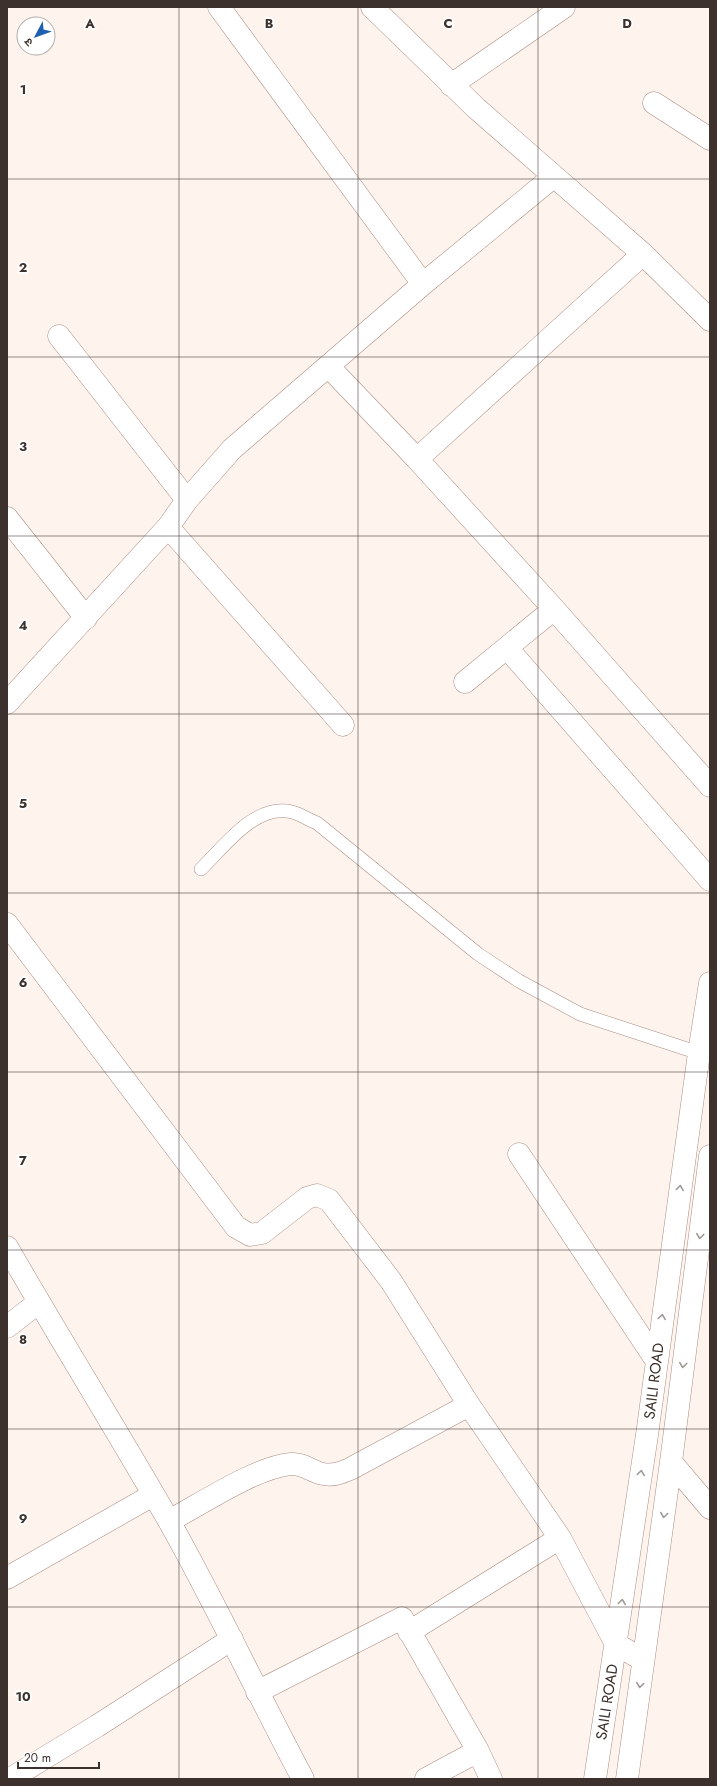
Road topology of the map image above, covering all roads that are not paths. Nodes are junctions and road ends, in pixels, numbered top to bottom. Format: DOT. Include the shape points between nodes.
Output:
graph roads {
  1 [pos="219,7"];
  2 [pos="372,7"];
  3 [pos="564,7"];
  4 [pos="451,85"];
  5 [pos="654,103"];
  6 [pos="710,139"];
  7 [pos="553,177"];
  8 [pos="643,254"];
  9 [pos="424,284"];
  10 [pos="710,320"];
  11 [pos="59,336"];
  12 [pos="329,367"];
  13 [pos="417,459"];
  14 [pos="187,500"];
  15 [pos="7,518"];
  16 [pos="168,527"];
  17 [pos="554,609"];
  18 [pos="86,618"];
  19 [pos="507,648"];
  20 [pos="465,682"];
  21 [pos="7,704"];
  22 [pos="343,725"];
  23 [pos="710,786"];
  24 [pos="201,869"];
  25 [pos="710,880"];
  26 [pos="7,924"];
  27 [pos="710,983"];
  28 [pos="698,1053"];
  29 [pos="519,1154"];
  30 [pos="710,1156"];
  31 [pos="7,1247"];
  32 [pos="39,1302"];
  33 [pos="7,1327"];
  34 [pos="656,1360"];
  35 [pos="469,1405"];
  36 [pos="671,1462"];
  37 [pos="153,1495"];
  38 [pos="710,1508"];
  39 [pos="169,1522"];
  40 [pos="560,1538"];
  41 [pos="7,1578"];
  42 [pos="409,1632"];
  43 [pos="232,1639"];
  44 [pos="616,1644"];
  45 [pos="643,1660"];
  46 [pos="257,1692"];
  47 [pos="478,1751"];
  48 [pos="10,1779"];
  49 [pos="303,1779"];
  50 [pos="426,1779"];
  51 [pos="491,1779"];
  52 [pos="595,1779"];
  53 [pos="627,1779"];
  1 -- 9 [label="street"];
  2 -- 4 [label="street"];
  3 -- 4 [label="street"];
  4 -- 7 [label="street"];
  5 -- 6 [label="street"];
  7 -- 8 [label="street"];
  7 -- 9 [label="street"];
  8 -- 10 [label="street"];
  8 -- 13 [label="street"];
  9 -- 12 [label="street"];
  11 -- 14 [label="street"];
  12 -- 13 [label="street"];
  12 -- 14 [label="street" via="270,414 232,449"];
  13 -- 17 [label="street"];
  14 -- 16 [label="street"];
  15 -- 18 [label="street"];
  16 -- 18 [label="street"];
  16 -- 22 [label="street"];
  17 -- 19 [label="street"];
  17 -- 23 [label="street"];
  18 -- 21 [label="street"];
  19 -- 20 [label="street"];
  19 -- 25 [label="street"];
  24 -- 28 [label="lane" via="248,823 262,814 275,811 292,812 318,823 478,954 519,981 580,1014"];
  26 -- 35 [label="street" via="236,1226 250,1235 262,1233 307,1198 317,1195 329,1200 391,1281"];
  27 -- 28 [label="street, SAILI ROAD"];
  34 -- 28 [label="street, SAILI ROAD, one-way"];
  29 -- 34 [label="street"];
  30 -- 36 [label="street, one-way"];
  31 -- 32 [label="street"];
  32 -- 33 [label="street"];
  32 -- 37 [label="street"];
  44 -- 34 [label="street, SAILI ROAD, one-way"];
  35 -- 39 [label="street" via="350,1470 336,1475 323,1474 293,1464 278,1467 243,1481"];
  35 -- 40 [label="street"];
  36 -- 38 [label="street"];
  36 -- 45 [label="street, one-way"];
  37 -- 39 [label="street"];
  37 -- 41 [label="street"];
  39 -- 43 [label="street"];
  40 -- 42 [label="street"];
  40 -- 44 [label="street"];
  42 -- 46 [label="street" via="402,1618"];
  42 -- 47 [label="street"];
  43 -- 46 [label="street"];
  43 -- 48 [label="street"];
  44 -- 45 [label="street"];
  44 -- 52 [label="street, SAILI ROAD"];
  45 -- 53 [label="street, one-way"];
  46 -- 49 [label="street"];
  47 -- 50 [label="street"];
  47 -- 51 [label="street"];
}
